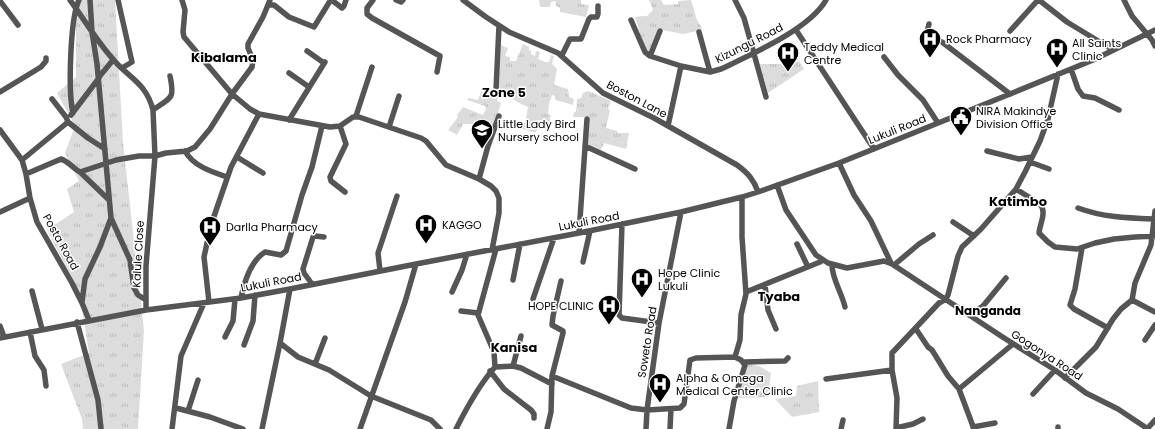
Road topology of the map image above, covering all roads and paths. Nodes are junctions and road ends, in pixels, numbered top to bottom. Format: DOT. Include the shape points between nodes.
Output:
graph roads {
  1 [pos="70,0"];
  2 [pos="79,0"];
  3 [pos="90,0"];
  4 [pos="118,0"];
  5 [pos="182,0"];
  6 [pos="346,0"];
  7 [pos="373,0"];
  8 [pos="396,0"];
  9 [pos="403,0"];
  10 [pos="463,0"];
  11 [pos="735,0"];
  12 [pos="826,0"];
  13 [pos="1038,0"];
  14 [pos="1124,0"];
  15 [pos="0,1"];
  16 [pos="269,3"];
  17 [pos="598,6"];
  18 [pos="76,7"];
  19 [pos="631,20"];
  20 [pos="928,24"];
  21 [pos="18,25"];
  22 [pos="499,26"];
  23 [pos="796,30"];
  24 [pos="1155,30"];
  25 [pos="660,31"];
  26 [pos="1010,31"];
  27 [pos="92,32"];
  28 [pos="699,32"];
  29 [pos="1146,34"];
  30 [pos="1155,46"];
  31 [pos="1113,50"];
  32 [pos="307,52"];
  33 [pos="754,53"];
  34 [pos="562,55"];
  35 [pos="650,56"];
  36 [pos="884,57"];
  37 [pos="46,58"];
  38 [pos="113,60"];
  39 [pos="681,66"];
  40 [pos="372,67"];
  41 [pos="122,68"];
  42 [pos="1071,69"];
  43 [pos="437,72"];
  44 [pos="710,72"];
  45 [pos="289,73"];
  46 [pos="1058,74"];
  47 [pos="170,76"];
  48 [pos="99,78"];
  49 [pos="309,86"];
  50 [pos="496,90"];
  51 [pos="0,92"];
  52 [pos="232,94"];
  53 [pos="1010,94"];
  54 [pos="399,96"];
  55 [pos="766,97"];
  56 [pos="52,98"];
  57 [pos="153,110"];
  58 [pos="1119,110"];
  59 [pos="73,113"];
  60 [pos="259,114"];
  61 [pos="356,116"];
  62 [pos="499,116"];
  63 [pos="587,119"];
  64 [pos="68,120"];
  65 [pos="288,120"];
  66 [pos="938,123"];
  67 [pos="322,126"];
  68 [pos="340,126"];
  69 [pos="668,126"];
  70 [pos="389,127"];
  71 [pos="0,130"];
  72 [pos="585,146"];
  73 [pos="105,149"];
  74 [pos="874,149"];
  75 [pos="987,151"];
  76 [pos="184,152"];
  77 [pos="155,156"];
  78 [pos="237,157"];
  79 [pos="1031,159"];
  80 [pos="22,160"];
  81 [pos="106,163"];
  82 [pos="839,163"];
  83 [pos="635,169"];
  84 [pos="1049,169"];
  85 [pos="80,172"];
  86 [pos="263,173"];
  87 [pos="26,174"];
  88 [pos="227,177"];
  89 [pos="479,179"];
  90 [pos="777,185"];
  91 [pos="1016,189"];
  92 [pos="346,192"];
  93 [pos="758,192"];
  94 [pos="397,196"];
  95 [pos="742,197"];
  96 [pos="30,198"];
  97 [pos="110,200"];
  98 [pos="1078,208"];
  99 [pos="1155,211"];
  100 [pos="0,212"];
  101 [pos="681,212"];
  102 [pos="111,218"];
  103 [pos="1153,219"];
  104 [pos="953,222"];
  105 [pos="622,224"];
  106 [pos="590,231"];
  107 [pos="579,233"];
  108 [pos="932,235"];
  109 [pos="974,236"];
  110 [pos="1154,236"];
  111 [pos="324,237"];
  112 [pos="554,238"];
  113 [pos="520,244"];
  114 [pos="797,244"];
  115 [pos="1082,248"];
  116 [pos="494,249"];
  117 [pos="467,254"];
  118 [pos="823,260"];
  119 [pos="583,262"];
  120 [pos="416,264"];
  121 [pos="892,264"];
  122 [pos="832,265"];
  123 [pos="808,267"];
  124 [pos="380,271"];
  125 [pos="1006,278"];
  126 [pos="513,280"];
  127 [pos="561,281"];
  128 [pos="312,284"];
  129 [pos="765,285"];
  130 [pos="290,289"];
  131 [pos="32,291"];
  132 [pos="452,292"];
  133 [pos="746,292"];
  134 [pos="255,296"];
  135 [pos="241,298"];
  136 [pos="235,299"];
  137 [pos="533,299"];
  138 [pos="946,299"];
  139 [pos="146,300"];
  140 [pos="1132,300"];
  141 [pos="82,303"];
  142 [pos="206,303"];
  143 [pos="845,308"];
  144 [pos="146,310"];
  145 [pos="461,311"];
  146 [pos="1155,312"];
  147 [pos="478,313"];
  148 [pos="969,315"];
  149 [pos="89,320"];
  150 [pos="77,322"];
  151 [pos="659,323"];
  152 [pos="1155,325"];
  153 [pos="0,326"];
  154 [pos="1108,328"];
  155 [pos="42,329"];
  156 [pos="776,329"];
  157 [pos="916,329"];
  158 [pos="30,332"];
  159 [pos="521,336"];
  160 [pos="225,337"];
  161 [pos="2,338"];
  162 [pos="326,338"];
  163 [pos="1145,340"];
  164 [pos="280,343"];
  165 [pos="1013,344"];
  166 [pos="244,345"];
  167 [pos="735,357"];
  168 [pos="788,358"];
  169 [pos="744,362"];
  170 [pos="315,364"];
  171 [pos="495,366"];
  172 [pos="513,366"];
  173 [pos="892,370"];
  174 [pos="1055,370"];
  175 [pos="490,372"];
  176 [pos="552,376"];
  177 [pos="1065,378"];
  178 [pos="826,379"];
  179 [pos="198,380"];
  180 [pos="552,384"];
  181 [pos="46,386"];
  182 [pos="959,389"];
  183 [pos="1033,394"];
  184 [pos="372,396"];
  185 [pos="176,408"];
  186 [pos="671,409"];
  187 [pos="647,410"];
  188 [pos="188,412"];
  189 [pos="534,418"];
  190 [pos="924,419"];
  191 [pos="843,420"];
  192 [pos="1155,420"];
  193 [pos="995,424"];
  194 [pos="896,428"];
  195 [pos="974,428"];
  196 [pos="1146,428"];
  197 [pos="101,429"];
  198 [pos="172,429"];
  199 [pos="243,429"];
  200 [pos="262,429"];
  201 [pos="360,429"];
  202 [pos="440,429"];
  203 [pos="456,429"];
  204 [pos="547,429"];
  205 [pos="646,429"];
  206 [pos="670,429"];
  207 [pos="729,429"];
  208 [pos="841,429"];
  209 [pos="1136,429"];
  1 -- 18 [label="street"];
  2 -- 18 [label="street"];
  3 -- 27 [label="street"];
  4 -- 41 [label="street" via="132,62"];
  5 -- 52 [label="street" via="186,10 184,37"];
  6 -- 16 [label="street" via="342,8 330,1 314,27 289,17"];
  7 -- 43 [label="street" via="367,8 367,14 440,56"];
  8 -- 9 [label="street"];
  10 -- 22 [label="street, Boston Lane"];
  11 -- 33 [label="street" via="744,18"];
  12 -- 23 [label="street, Kizungu Road" via="816,13"];
  13 -- 26 [label="street"];
  13 -- 31 [label="street" via="1067,22"];
  14 -- 29 [label="street"];
  15 -- 21 [label="street"];
  16 -- 52 [label="street" via="248,44 253,60 252,67"];
  17 -- 34 [label="street" via="597,17 590,18 581,39 570,38"];
  18 -- 27 [label="street"];
  18 -- 59 [label="street" via="73,18 70,78"];
  19 -- 35 [label="street" via="644,51"];
  20 -- 53 [label="street" via="928,37 942,42"];
  22 -- 34 [label="street, Boston Lane"];
  22 -- 50 [label="street"];
  23 -- 33 [label="street, Kizungu Road"];
  23 -- 74 [label="street"];
  24 -- 29 [label="street, Lukuli Road"];
  25 -- 35 [label="street"];
  27 -- 38 [label="street"];
  27 -- 48 [label="street"];
  28 -- 44 [label="street"];
  29 -- 30 [label="street"];
  29 -- 31 [label="street, Lukuli Road"];
  31 -- 42 [label="street, Lukuli Road"];
  32 -- 49 [label="street" via="324,63"];
  33 -- 44 [label="street, Kizungu Road" via="721,70"];
  33 -- 55 [label="street"];
  34 -- 69 [label="street, Boston Lane" via="603,92"];
  35 -- 39 [label="street, Kizungu Road"];
  36 -- 66 [label="street" via="923,100"];
  37 -- 51 [label="street" via="41,67"];
  38 -- 41 [label="street"];
  38 -- 48 [label="street"];
  39 -- 44 [label="street, Kizungu Road"];
  39 -- 69 [label="street"];
  40 -- 61 [label="street"];
  41 -- 57 [label="street" via="142,87"];
  42 -- 46 [label="street, Lukuli Road"];
  42 -- 58 [label="street" via="1083,96 1095,98"];
  45 -- 49 [label="street"];
  46 -- 53 [label="street, Lukuli Road"];
  46 -- 79 [label="street" via="1048,119"];
  47 -- 57 [label="street" via="173,91 171,97"];
  48 -- 59 [label="street"];
  48 -- 73 [label="street"];
  49 -- 65 [label="street"];
  52 -- 60 [label="street"];
  52 -- 76 [label="street" via="198,144"];
  53 -- 66 [label="street, Lukuli Road"];
  54 -- 70 [label="street"];
  56 -- 64 [label="street"];
  57 -- 77 [label="street, Kalule Close"];
  59 -- 64 [label="street"];
  60 -- 65 [label="street"];
  60 -- 78 [label="street"];
  61 -- 68 [label="street"];
  61 -- 70 [label="street"];
  62 -- 89 [label="street"];
  63 -- 72 [label="street"];
  64 -- 73 [label="street"];
  64 -- 80 [label="street"];
  65 -- 67 [label="street"];
  66 -- 74 [label="street, Lukuli Road"];
  67 -- 68 [label="street"];
  67 -- 135 [label="street" via="286,251 281,255 265,252 261,255 245,279"];
  68 -- 92 [label="street" via="346,144 330,177 331,181"];
  69 -- 93 [label="street, Boston Lane" via="743,169 754,180"];
  70 -- 89 [label="street" via="421,138 446,165"];
  71 -- 80 [label="street, Posta Road"];
  72 -- 83 [label="street"];
  72 -- 107 [label="street"];
  73 -- 81 [label="street"];
  74 -- 82 [label="street, Lukuli Road"];
  75 -- 79 [label="street" via="1019,159"];
  76 -- 77 [label="street"];
  76 -- 88 [label="street" via="200,166"];
  77 -- 81 [label="street" via="133,157"];
  77 -- 139 [label="street, Kalule Close" via="146,266"];
  78 -- 86 [label="street"];
  78 -- 88 [label="street"];
  79 -- 84 [label="street"];
  79 -- 91 [label="street"];
  80 -- 87 [label="street, Posta Road"];
  81 -- 85 [label="street"];
  81 -- 97 [label="street"];
  82 -- 90 [label="street, Lukuli Road"];
  82 -- 121 [label="street"];
  85 -- 87 [label="street" via="61,159"];
  85 -- 97 [label="street"];
  87 -- 96 [label="street, Posta Road"];
  88 -- 142 [label="street" via="204,255"];
  89 -- 116 [label="street" via="494,188 499,198"];
  90 -- 93 [label="street, Lukuli Road"];
  90 -- 118 [label="street" via="786,210 816,255"];
  91 -- 109 [label="street"];
  91 -- 115 [label="street" via="1043,207 1039,233 1041,236 1056,247"];
  93 -- 95 [label="street, Lukuli Road"];
  94 -- 124 [label="street" via="378,253"];
  95 -- 101 [label="street, Lukuli Road"];
  95 -- 133 [label="street"];
  96 -- 100 [label="street"];
  96 -- 141 [label="street, Posta Road" via="37,222"];
  97 -- 102 [label="street"];
  98 -- 103 [label="street" via="1118,217"];
  99 -- 103 [label="street"];
  101 -- 105 [label="street, Lukuli Road"];
  101 -- 151 [label="street, Soweto Road"];
  102 -- 139 [label="street" via="130,260 134,288 138,295"];
  102 -- 141 [label="street" via="85,279"];
  103 -- 110 [label="street"];
  104 -- 109 [label="street"];
  105 -- 106 [label="street, Lukuli Road"];
  105 -- 151 [label="street" via="619,316"];
  106 -- 107 [label="street, Lukuli Road"];
  106 -- 119 [label="street"];
  107 -- 112 [label="street, Lukuli Road"];
  108 -- 121 [label="street"];
  109 -- 138 [label="street" via="962,247 958,256"];
  110 -- 115 [label="street" via="1114,239"];
  110 -- 140 [label="street" via="1135,284"];
  111 -- 128 [label="street" via="313,237 303,269"];
  112 -- 113 [label="street, Lukuli Road"];
  112 -- 137 [label="street"];
  113 -- 116 [label="street, Lukuli Road"];
  113 -- 126 [label="street"];
  114 -- 123 [label="street"];
  115 -- 154 [label="street" via="1070,305"];
  116 -- 117 [label="street, Lukuli Road"];
  116 -- 147 [label="street"];
  117 -- 120 [label="street, Lukuli Road"];
  117 -- 132 [label="street"];
  118 -- 122 [label="street"];
  118 -- 123 [label="street"];
  120 -- 124 [label="street, Lukuli Road"];
  120 -- 184 [label="street"];
  121 -- 122 [label="street" via="884,261 847,268"];
  121 -- 138 [label="street, Gogonya Road"];
  122 -- 143 [label="street"];
  123 -- 129 [label="street"];
  124 -- 128 [label="street, Lukuli Road"];
  125 -- 148 [label="street" via="983,306"];
  127 -- 176 [label="street" via="552,325 563,333"];
  128 -- 130 [label="street, Lukuli Road"];
  129 -- 133 [label="street"];
  129 -- 156 [label="street" via="768,310"];
  130 -- 134 [label="street, Lukuli Road"];
  130 -- 164 [label="street"];
  131 -- 155 [label="street"];
  133 -- 167 [label="street" via="741,315 740,340"];
  134 -- 135 [label="street, Lukuli Road"];
  134 -- 166 [label="street" via="253,321"];
  135 -- 136 [label="street, Lukuli Road"];
  136 -- 142 [label="street, Lukuli Road"];
  136 -- 160 [label="street" via="233,321"];
  138 -- 148 [label="street, Gogonya Road"];
  138 -- 157 [label="street" via="939,303"];
  139 -- 144 [label="street, Kalule Close"];
  140 -- 146 [label="street"];
  140 -- 154 [label="street" via="1121,309"];
  141 -- 149 [label="street, Posta Road"];
  142 -- 144 [label="street, Lukuli Road"];
  142 -- 185 [label="street" via="181,356"];
  144 -- 149 [label="street, Lukuli Road"];
  145 -- 147 [label="street"];
  147 -- 171 [label="street" via="494,352"];
  148 -- 165 [label="street, Gogonya Road"];
  149 -- 150 [label="street, Lukuli Road"];
  150 -- 155 [label="street, Lukuli Road"];
  150 -- 197 [label="street" via="98,400"];
  151 -- 187 [label="street, Soweto Road"];
  152 -- 163 [label="street"];
  153 -- 161 [label="street"];
  154 -- 177 [label="street" via="1096,347"];
  155 -- 158 [label="street, Lukuli Road"];
  157 -- 173 [label="street" via="892,353"];
  157 -- 182 [label="street"];
  158 -- 161 [label="street, Lukuli Road"];
  158 -- 181 [label="street" via="36,356 44,370"];
  159 -- 172 [label="street"];
  162 -- 170 [label="street"];
  164 -- 170 [label="street" via="298,357"];
  164 -- 200 [label="street"];
  165 -- 174 [label="street, Gogonya Road"];
  165 -- 182 [label="street"];
  167 -- 169 [label="street"];
  167 -- 186 [label="street" via="691,358 688,362 684,404 680,408"];
  168 -- 169 [label="street" via="785,361"];
  169 -- 207 [label="street"];
  170 -- 184 [label="street"];
  171 -- 172 [label="street"];
  171 -- 175 [label="street"];
  172 -- 180 [label="street"];
  173 -- 178 [label="street"];
  173 -- 194 [label="street" via="897,398"];
  174 -- 177 [label="street, Gogonya Road"];
  174 -- 183 [label="street"];
  175 -- 189 [label="street" via="511,395 531,410"];
  175 -- 203 [label="street" via="467,406"];
  176 -- 180 [label="street"];
  176 -- 187 [label="street" via="631,408"];
  177 -- 196 [label="street, Gogonya Road"];
  179 -- 188 [label="street"];
  180 -- 204 [label="street" via="551,412"];
  182 -- 195 [label="street"];
  184 -- 201 [label="street"];
  184 -- 202 [label="street" via="430,420"];
  185 -- 188 [label="street"];
  185 -- 198 [label="street"];
  186 -- 187 [label="street"];
  186 -- 206 [label="street"];
  187 -- 205 [label="street, Soweto Road"];
  188 -- 199 [label="street"];
  190 -- 194 [label="street"];
  191 -- 208 [label="street"];
  192 -- 196 [label="street"];
  193 -- 195 [label="street"];
  196 -- 209 [label="street"];
}
